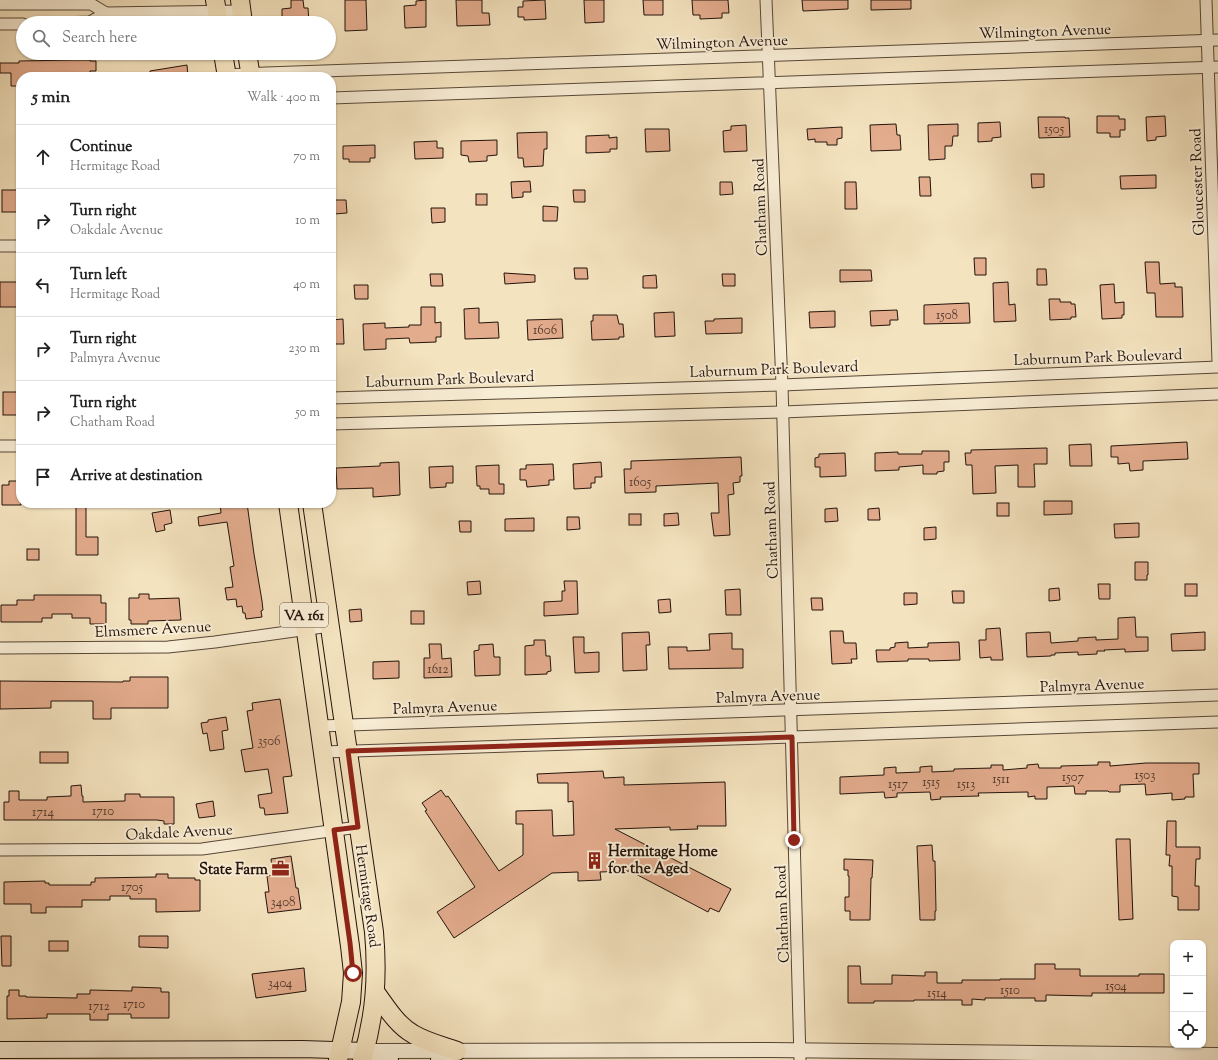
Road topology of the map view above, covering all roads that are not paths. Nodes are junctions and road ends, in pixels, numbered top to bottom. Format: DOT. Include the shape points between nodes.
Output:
graph roads {
  1 [pos="766,0"];
  2 [pos="1206,0"];
  3 [pos="0,4"];
  4 [pos="241,11"];
  5 [pos="217,12"];
  6 [pos="106,13"];
  7 [pos="101,16"];
  8 [pos="0,24"];
  9 [pos="16,24"];
  10 [pos="1213,40"];
  11 [pos="768,55"];
  12 [pos="224,60"];
  13 [pos="248,60"];
  14 [pos="1213,68"];
  15 [pos="225,72"];
  16 [pos="250,72"];
  17 [pos="329,72"];
  18 [pos="769,84"];
  19 [pos="336,98"];
  20 [pos="0,246"];
  21 [pos="16,246"];
  22 [pos="1218,362"];
  23 [pos="1218,367"];
  24 [pos="782,385"];
  25 [pos="1218,394"];
  26 [pos="336,398"];
  27 [pos="783,412"];
  28 [pos="336,424"];
  29 [pos="0,446"];
  30 [pos="16,446"];
  31 [pos="289,508"];
  32 [pos="313,508"];
  33 [pos="330,626"];
  34 [pos="306,629"];
  35 [pos="0,648"];
  36 [pos="1218,695"];
  37 [pos="791,711"];
  38 [pos="1218,722"];
  39 [pos="344,725"];
  40 [pos="320,726"];
  41 [pos="792,737"];
  42 [pos="348,751"];
  43 [pos="323,752"];
  44 [pos="358,827"];
  45 [pos="334,830"];
  46 [pos="0,850"];
  47 [pos="376,993"];
  48 [pos="0,1050"];
  49 [pos="457,1051"];
  50 [pos="800,1055"];
  51 [pos="1218,1055"];
  52 [pos="352,1056"];
  53 [pos="1029,1056"];
  54 [pos="390,1060"];
  55 [pos="439,1060"];
  1 -- 11 [label="street, Chatham Road"];
  2 -- 10 [label="street, Gloucester Road"];
  3 -- 6 [label="street" via="91,4"];
  4 -- 5 [label="street"];
  5 -- 6 [label="street"];
  6 -- 7 [label="street"];
  8 -- 9 [label="street"];
  10 -- 11 [label="street, Wilmington Avenue"];
  10 -- 14 [label="street, Gloucester Road"];
  11 -- 17 [label="street, Wilmington Avenue"];
  11 -- 18 [label="street, Chatham Road"];
  12 -- 15 [label="main road"];
  13 -- 16 [label="main road"];
  14 -- 18 [label="street"];
  14 -- 22 [label="street, Gloucester Road"];
  18 -- 19 [label="street"];
  18 -- 24 [label="street, Chatham Road"];
  20 -- 21 [label="street"];
  23 -- 24 [label="street, Laburnum Park Boulevard"];
  24 -- 26 [label="street, Laburnum Park Boulevard"];
  24 -- 27 [label="street, Chatham Road"];
  25 -- 27 [label="street"];
  27 -- 28 [label="street"];
  27 -- 37 [label="street, Chatham Road"];
  29 -- 30 [label="street"];
  31 -- 34 [label="main road, Hermitage Road / VA 161"];
  32 -- 33 [label="main road, Hermitage Road / VA 161"];
  33 -- 34 [label="street, Elmsmere Avenue"];
  33 -- 39 [label="main road, Hermitage Road / VA 161"];
  34 -- 35 [label="street, Elmsmere Avenue" via="168,647"];
  34 -- 40 [label="main road, Hermitage Road / VA 161"];
  36 -- 37 [label="street, Palmyra Avenue"];
  37 -- 39 [label="street, Palmyra Avenue"];
  37 -- 41 [label="street, Chatham Road"];
  38 -- 41 [label="street"];
  39 -- 40 [label="street, Palmyra Avenue"];
  39 -- 42 [label="main road, Hermitage Road / VA 161"];
  40 -- 43 [label="main road, Hermitage Road / VA 161"];
  41 -- 42 [label="street"];
  41 -- 50 [label="street, Chatham Road"];
  42 -- 43 [label="street"];
  42 -- 44 [label="main road, Hermitage Road / VA 161"];
  43 -- 45 [label="main road, Hermitage Road / VA 161"];
  44 -- 45 [label="street, Oakdale Avenue"];
  44 -- 47 [label="main road, Hermitage Road / VA 161" via="374,932"];
  45 -- 46 [label="street, Oakdale Avenue" via="202,849"];
  45 -- 52 [label="main road, Hermitage Road / VA 161" via="353,973"];
  47 -- 49 [label="main road" via="406,1029 420,1038"];
  47 -- 52 [label="main road, Hermitage Road / VA 161"];
  48 -- 52 [label="main road" via="302,1049"];
  49 -- 50 [label="street"];
  49 -- 52 [label="street"];
  49 -- 55 [label="main road"];
  50 -- 53 [label="street"];
  51 -- 53 [label="street"];
  52 -- 54 [label="main road"];
}
